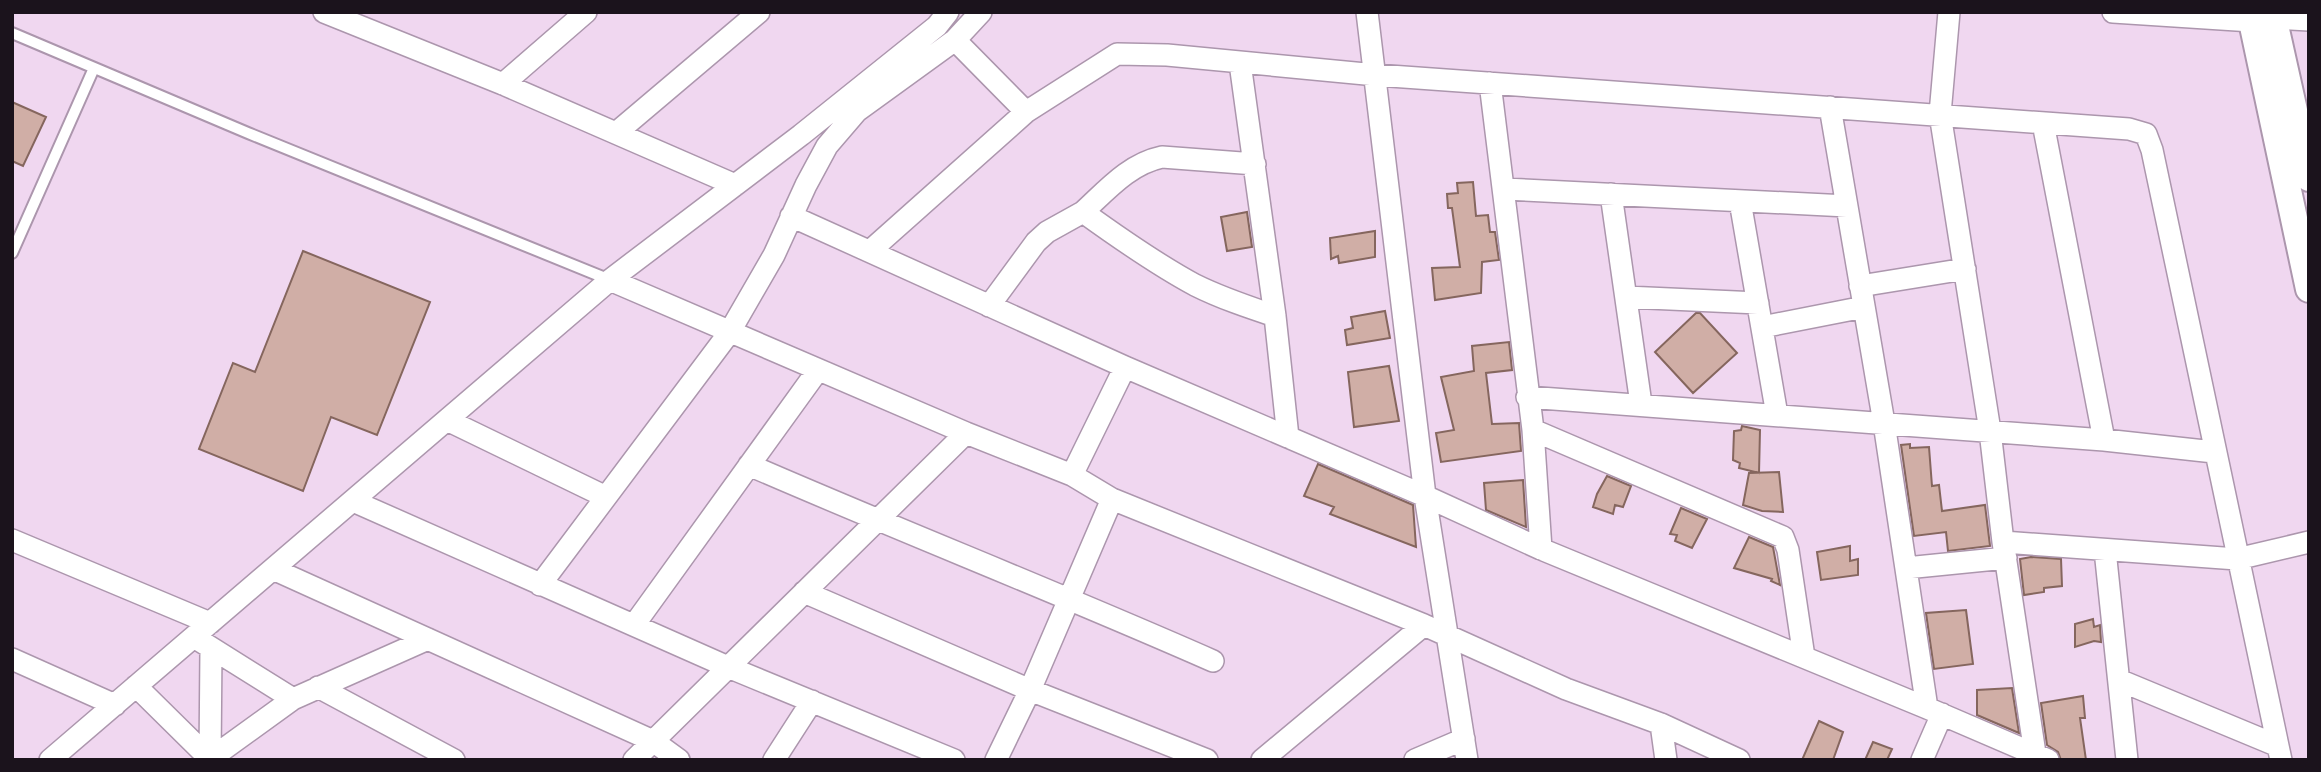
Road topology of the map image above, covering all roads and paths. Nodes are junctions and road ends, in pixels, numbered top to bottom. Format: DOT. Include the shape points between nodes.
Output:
graph roads {
  1 [pos="586,12"];
  2 [pos="759,12"];
  3 [pos="948,12"];
  4 [pos="981,12"];
  5 [pos="1367,12"];
  6 [pos="1949,12"];
  7 [pos="2113,12"];
  8 [pos="2123,13"];
  9 [pos="334,14"];
  10 [pos="2262,16"];
  11 [pos="2309,20"];
  12 [pos="12,33"];
  13 [pos="955,40"];
  14 [pos="1240,63"];
  15 [pos="94,68"];
  16 [pos="1376,75"];
  17 [pos="1490,83"];
  18 [pos="503,84"];
  19 [pos="1830,107"];
  20 [pos="1026,112"];
  21 [pos="1940,114"];
  22 [pos="2043,123"];
  23 [pos="616,133"];
  24 [pos="1255,164"];
  25 [pos="2309,178"];
  26 [pos="735,185"];
  27 [pos="1505,189"];
  28 [pos="1611,194"];
  29 [pos="1740,201"];
  30 [pos="1847,206"];
  31 [pos="1083,212"];
  32 [pos="791,216"];
  33 [pos="871,250"];
  34 [pos="12,253"];
  35 [pos="1965,269"];
  36 [pos="610,280"];
  37 [pos="1860,286"];
  38 [pos="2309,289"];
  39 [pos="1626,297"];
  40 [pos="1758,303"];
  41 [pos="989,306"];
  42 [pos="1864,307"];
  43 [pos="1275,316"];
  44 [pos="1762,327"];
  45 [pos="729,333"];
  46 [pos="1125,367"];
  47 [pos="818,370"];
  48 [pos="1527,397"];
  49 [pos="1641,404"];
  50 [pos="1777,415"];
  51 [pos="447,420"];
  52 [pos="1884,423"];
  53 [pos="1533,430"];
  54 [pos="1990,431"];
  55 [pos="965,433"];
  56 [pos="1288,437"];
  57 [pos="2104,440"];
  58 [pos="2214,452"];
  59 [pos="749,465"];
  60 [pos="1072,475"];
  61 [pos="1426,496"];
  62 [pos="606,497"];
  63 [pos="1112,499"];
  64 [pos="353,500"];
  65 [pos="876,521"];
  66 [pos="12,540"];
  67 [pos="2309,542"];
  68 [pos="1541,549"];
  69 [pos="2005,550"];
  70 [pos="2105,550"];
  71 [pos="2237,559"];
  72 [pos="1906,568"];
  73 [pos="273,569"];
  74 [pos="540,585"];
  75 [pos="804,592"];
  76 [pos="1068,597"];
  77 [pos="211,622"];
  78 [pos="634,625"];
  79 [pos="1424,625"];
  80 [pos="1448,637"];
  81 [pos="428,639"];
  82 [pos="203,643"];
  83 [pos="1804,657"];
  84 [pos="12,659"];
  85 [pos="1213,661"];
  86 [pos="728,667"];
  87 [pos="2119,680"];
  88 [pos="136,686"];
  89 [pos="318,687"];
  90 [pos="1030,690"];
  91 [pos="293,699"];
  92 [pos="812,701"];
  93 [pos="115,705"];
  94 [pos="1935,711"];
  95 [pos="1661,724"];
  96 [pos="653,741"];
  97 [pos="2279,753"];
  98 [pos="1468,754"];
  99 [pos="2040,758"];
  100 [pos="211,759"];
  101 [pos="50,760"];
  102 [pos="454,760"];
  103 [pos="634,760"];
  104 [pos="679,760"];
  105 [pos="774,760"];
  106 [pos="954,760"];
  107 [pos="996,760"];
  108 [pos="1207,760"];
  109 [pos="1262,760"];
  110 [pos="1415,760"];
  111 [pos="1666,760"];
  112 [pos="1739,760"];
  113 [pos="1922,760"];
  114 [pos="2127,760"];
  1 -- 18 [label="street"];
  2 -- 23 [label="street"];
  3 -- 26 [label="street" via="937,26"];
  4 -- 13 [label="street"];
  5 -- 16 [label="street"];
  6 -- 21 [label="street"];
  7 -- 8 [label="street"];
  8 -- 10 [label="street"];
  9 -- 18 [label="street"];
  10 -- 11 [label="street"];
  10 -- 25 [label="street"];
  10 -- 38 [label="street"];
  12 -- 15 [label="lane"];
  13 -- 20 [label="street"];
  13 -- 32 [label="street" via="857,111 827,146"];
  14 -- 16 [label="street"];
  14 -- 20 [label="street" via="1117,54"];
  14 -- 24 [label="street"];
  15 -- 34 [label="lane"];
  15 -- 36 [label="lane"];
  16 -- 17 [label="street"];
  16 -- 61 [label="street"];
  17 -- 19 [label="street"];
  17 -- 27 [label="street"];
  18 -- 23 [label="street"];
  19 -- 21 [label="street"];
  19 -- 30 [label="street"];
  20 -- 33 [label="street"];
  21 -- 22 [label="street"];
  21 -- 35 [label="street"];
  22 -- 57 [label="street"];
  22 -- 58 [label="street" via="2146,134"];
  23 -- 26 [label="street"];
  24 -- 31 [label="street" via="1162,157 1147,160"];
  24 -- 43 [label="street"];
  26 -- 36 [label="street"];
  27 -- 28 [label="street"];
  27 -- 48 [label="street"];
  28 -- 29 [label="street"];
  28 -- 39 [label="street"];
  29 -- 30 [label="street"];
  29 -- 40 [label="street"];
  30 -- 37 [label="street"];
  31 -- 41 [label="street" via="1036,242"];
  31 -- 43 [label="street" via="1196,285"];
  32 -- 33 [label="street"];
  32 -- 45 [label="street"];
  33 -- 41 [label="street"];
  35 -- 37 [label="street"];
  35 -- 54 [label="street"];
  36 -- 45 [label="street"];
  36 -- 51 [label="street"];
  37 -- 42 [label="street"];
  39 -- 40 [label="street"];
  39 -- 49 [label="street"];
  40 -- 44 [label="street"];
  41 -- 46 [label="street"];
  42 -- 44 [label="street"];
  42 -- 52 [label="street"];
  43 -- 56 [label="street"];
  44 -- 50 [label="street"];
  45 -- 47 [label="street"];
  45 -- 62 [label="street"];
  46 -- 56 [label="street"];
  46 -- 60 [label="street"];
  47 -- 55 [label="street"];
  47 -- 59 [label="street"];
  48 -- 49 [label="street"];
  48 -- 53 [label="street"];
  49 -- 50 [label="street"];
  50 -- 52 [label="street"];
  51 -- 62 [label="street"];
  51 -- 64 [label="street"];
  52 -- 54 [label="street"];
  52 -- 72 [label="street"];
  53 -- 68 [label="street"];
  53 -- 83 [label="street" via="1783,537"];
  54 -- 57 [label="street"];
  54 -- 69 [label="street"];
  55 -- 60 [label="street"];
  55 -- 65 [label="street"];
  56 -- 61 [label="street"];
  57 -- 58 [label="street"];
  58 -- 71 [label="street"];
  59 -- 65 [label="street"];
  59 -- 78 [label="street"];
  60 -- 63 [label="street"];
  61 -- 68 [label="street"];
  61 -- 80 [label="street"];
  62 -- 74 [label="street"];
  63 -- 76 [label="street"];
  63 -- 79 [label="street"];
  64 -- 73 [label="street"];
  64 -- 74 [label="street"];
  65 -- 75 [label="street"];
  65 -- 76 [label="street"];
  66 -- 77 [label="street"];
  67 -- 71 [label="street"];
  68 -- 83 [label="street"];
  69 -- 70 [label="street"];
  69 -- 72 [label="street"];
  69 -- 99 [label="street"];
  70 -- 71 [label="street"];
  70 -- 87 [label="street"];
  71 -- 97 [label="street"];
  72 -- 94 [label="street"];
  73 -- 77 [label="street"];
  73 -- 81 [label="street"];
  74 -- 78 [label="street"];
  75 -- 86 [label="street"];
  75 -- 90 [label="street"];
  76 -- 85 [label="street"];
  76 -- 90 [label="street"];
  77 -- 82 [label="street"];
  78 -- 86 [label="street"];
  79 -- 80 [label="street"];
  79 -- 109 [label="street"];
  80 -- 95 [label="street" via="1566,689"];
  80 -- 98 [label="street"];
  81 -- 89 [label="street"];
  81 -- 96 [label="street"];
  82 -- 88 [label="street"];
  82 -- 91 [label="street"];
  82 -- 100 [label="street"];
  83 -- 94 [label="street"];
  84 -- 93 [label="street"];
  86 -- 92 [label="street"];
  86 -- 96 [label="street"];
  87 -- 97 [label="street"];
  87 -- 114 [label="street"];
  88 -- 93 [label="street"];
  88 -- 100 [label="street"];
  89 -- 91 [label="street"];
  89 -- 102 [label="street"];
  90 -- 107 [label="street"];
  90 -- 108 [label="street"];
  91 -- 100 [label="street"];
  92 -- 105 [label="street"];
  92 -- 106 [label="street"];
  93 -- 101 [label="street"];
  94 -- 99 [label="street"];
  94 -- 113 [label="street"];
  95 -- 111 [label="street"];
  95 -- 112 [label="street"];
  96 -- 103 [label="street"];
  96 -- 104 [label="street"];
  98 -- 110 [label="street"];
}
